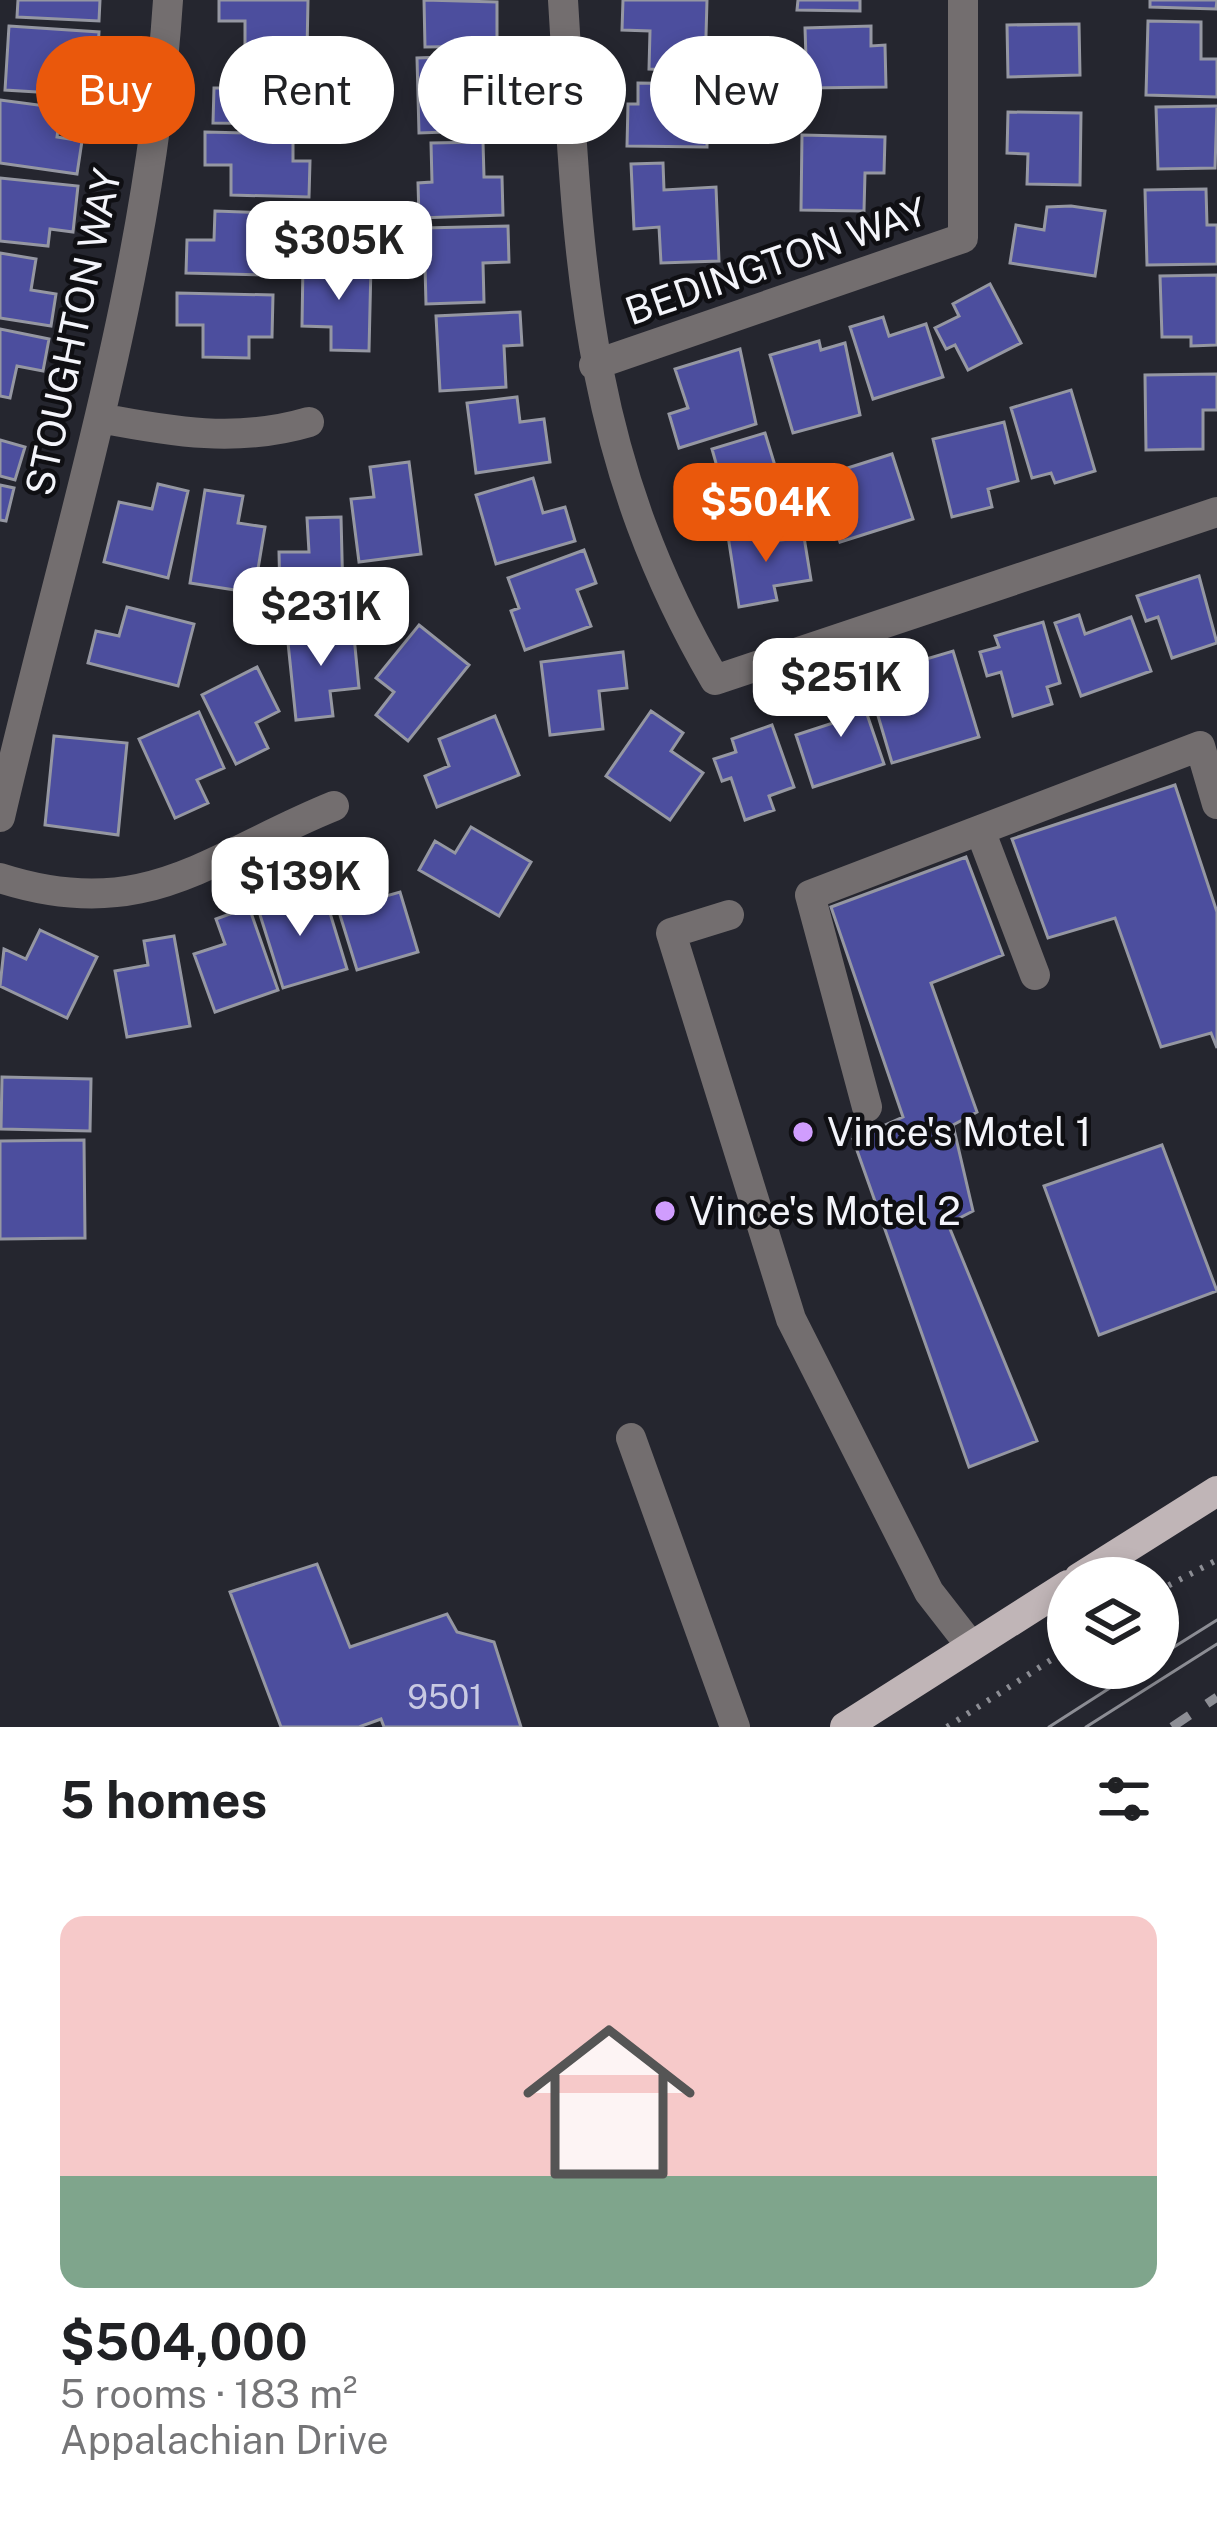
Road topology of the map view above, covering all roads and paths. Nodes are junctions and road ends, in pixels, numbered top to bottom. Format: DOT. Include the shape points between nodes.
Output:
graph roads {
  1 [pos="168,0"];
  2 [pos="562,0"];
  3 [pos="963,0"];
  4 [pos="594,365"];
  5 [pos="100,418"];
  6 [pos="309,422"];
  7 [pos="1217,512"];
  8 [pos="1217,804"];
  9 [pos="334,806"];
  10 [pos="0,817"];
  11 [pos="980,830"];
  12 [pos="0,878"];
  13 [pos="729,915"];
  14 [pos="1035,975"];
  15 [pos="867,1108"];
  16 [pos="631,1438"];
  17 [pos="1217,1491"];
  18 [pos="1112,1557"];
  19 [pos="1217,1560"];
  20 [pos="1179,1580"];
  21 [pos="1047,1598"];
  22 [pos="971,1646"];
  23 [pos="1047,1663"];
  24 [pos="735,1727"];
  25 [pos="845,1727"];
  26 [pos="947,1727"];
  1 -- 5 [label="street, STOUGHTON WAY" via="154,144"];
  2 -- 4 [label="street"];
  3 -- 4 [label="street, BEDINGTON WAY" via="963,238"];
  4 -- 7 [label="street" via="635,512 715,680"];
  5 -- 6 [label="street" via="209,435 270,434"];
  5 -- 10 [label="street, STOUGHTON WAY"];
  8 -- 11 [label="street" via="1200,746"];
  9 -- 12 [label="street" via="205,871 132,891 56,891"];
  11 -- 14 [label="street"];
  11 -- 15 [label="street" via="810,895"];
  13 -- 22 [label="street" via="671,933 791,1319 929,1592"];
  16 -- 24 [label="street"];
  17 -- 18 [label="main road"];
  19 -- 20 [label="path"];
  21 -- 22 [label="main road"];
  22 -- 25 [label="main road"];
  23 -- 26 [label="path"];
}
